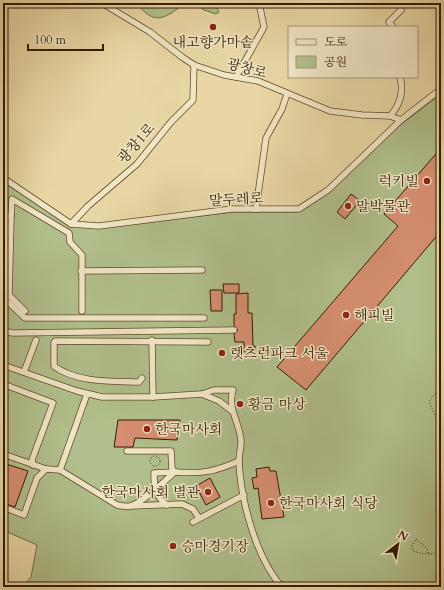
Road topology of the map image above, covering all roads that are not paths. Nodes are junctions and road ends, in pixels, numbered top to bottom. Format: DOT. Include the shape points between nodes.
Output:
graph roads {
  1 [pos="102,3"];
  2 [pos="259,3"];
  3 [pos="401,10"];
  4 [pos="392,26"];
  5 [pos="194,65"];
  6 [pos="236,77"];
  7 [pos="400,78"];
  8 [pos="441,89"];
  9 [pos="287,94"];
  10 [pos="390,116"];
  11 [pos="401,120"];
  12 [pos="3,178"];
  13 [pos="256,209"];
  14 [pos="3,216"];
  15 [pos="11,216"];
  16 [pos="3,220"];
  17 [pos="71,224"];
  18 [pos="202,270"];
  19 [pos="82,271"];
  20 [pos="25,311"];
  21 [pos="82,311"];
  22 [pos="204,318"];
  23 [pos="234,330"];
  24 [pos="3,331"];
  25 [pos="36,340"];
  26 [pos="152,340"];
  27 [pos="208,342"];
  28 [pos="3,364"];
  29 [pos="24,372"];
  30 [pos="142,378"];
  31 [pos="3,384"];
  32 [pos="87,394"];
  33 [pos="202,394"];
  34 [pos="152,397"];
  35 [pos="232,411"];
  36 [pos="127,451"];
  37 [pos="3,454"];
  38 [pos="239,461"];
  39 [pos="33,465"];
  40 [pos="46,470"];
  41 [pos="60,470"];
  42 [pos="175,472"];
  43 [pos="154,489"];
  44 [pos="244,495"];
  45 [pos="167,505"];
  46 [pos="129,506"];
  47 [pos="3,507"];
  48 [pos="282,587"];
  1 -- 5 [label="street, 광창로" via="150,32"];
  2 -- 6 [label="street" via="264,26"];
  3 -- 4 [label="street" via="389,22"];
  5 -- 6 [label="street, 광창로"];
  5 -- 17 [label="street, 광창1로" via="193,100 162,132 137,164"];
  6 -- 9 [label="street, 광창로" via="258,81"];
  7 -- 10 [label="street" via="398,108"];
  8 -- 11 [label="street, 말두레로"];
  9 -- 10 [label="street, 광창로" via="330,111"];
  9 -- 13 [label="street" via="266,138"];
  10 -- 11 [label="street, 광창로"];
  11 -- 13 [label="street, 말두레로" via="328,190 313,200 299,208"];
  12 -- 17 [label="street, 말두레로"];
  13 -- 17 [label="street, 말두레로" via="232,209 99,226"];
  14 -- 15 [label="street"];
  15 -- 19 [label="street" via="12,199 69,233 70,242 82,255"];
  15 -- 20 [label="street" via="9,295"];
  16 -- 22 [label="street" via="6,230 6,300 25,318"];
  18 -- 19 [label="street"];
  19 -- 21 [label="street"];
  23 -- 24 [label="street" via="13,333"];
  25 -- 29 [label="street"];
  26 -- 27 [label="street"];
  26 -- 30 [label="street" via="56,341 54,366 59,370 95,381 139,382"];
  26 -- 34 [label="street"];
  28 -- 29 [label="street"];
  29 -- 32 [label="street"];
  31 -- 39 [label="street" via="53,403 32,460"];
  32 -- 34 [label="street" via="102,397"];
  32 -- 41 [label="street"];
  33 -- 34 [label="street"];
  33 -- 35 [label="street" via="219,401"];
  33 -- 35 [label="street" via="214,390 233,390"];
  35 -- 38 [label="street" via="241,441"];
  36 -- 42 [label="street" via="172,451 172,469"];
  37 -- 39 [label="street"];
  38 -- 42 [label="street" via="203,474"];
  38 -- 44 [label="street"];
  39 -- 40 [label="street"];
  40 -- 41 [label="street"];
  40 -- 47 [label="street" via="37,478 24,514"];
  41 -- 46 [label="street" via="117,505"];
  42 -- 43 [label="street"];
  42 -- 43 [label="street" via="154,472"];
  43 -- 45 [label="street" via="161,501"];
  43 -- 46 [label="street"];
  44 -- 45 [label="street" via="196,520 190,507 182,504"];
  44 -- 48 [label="street" via="258,547"];
  45 -- 46 [label="street"];
}
